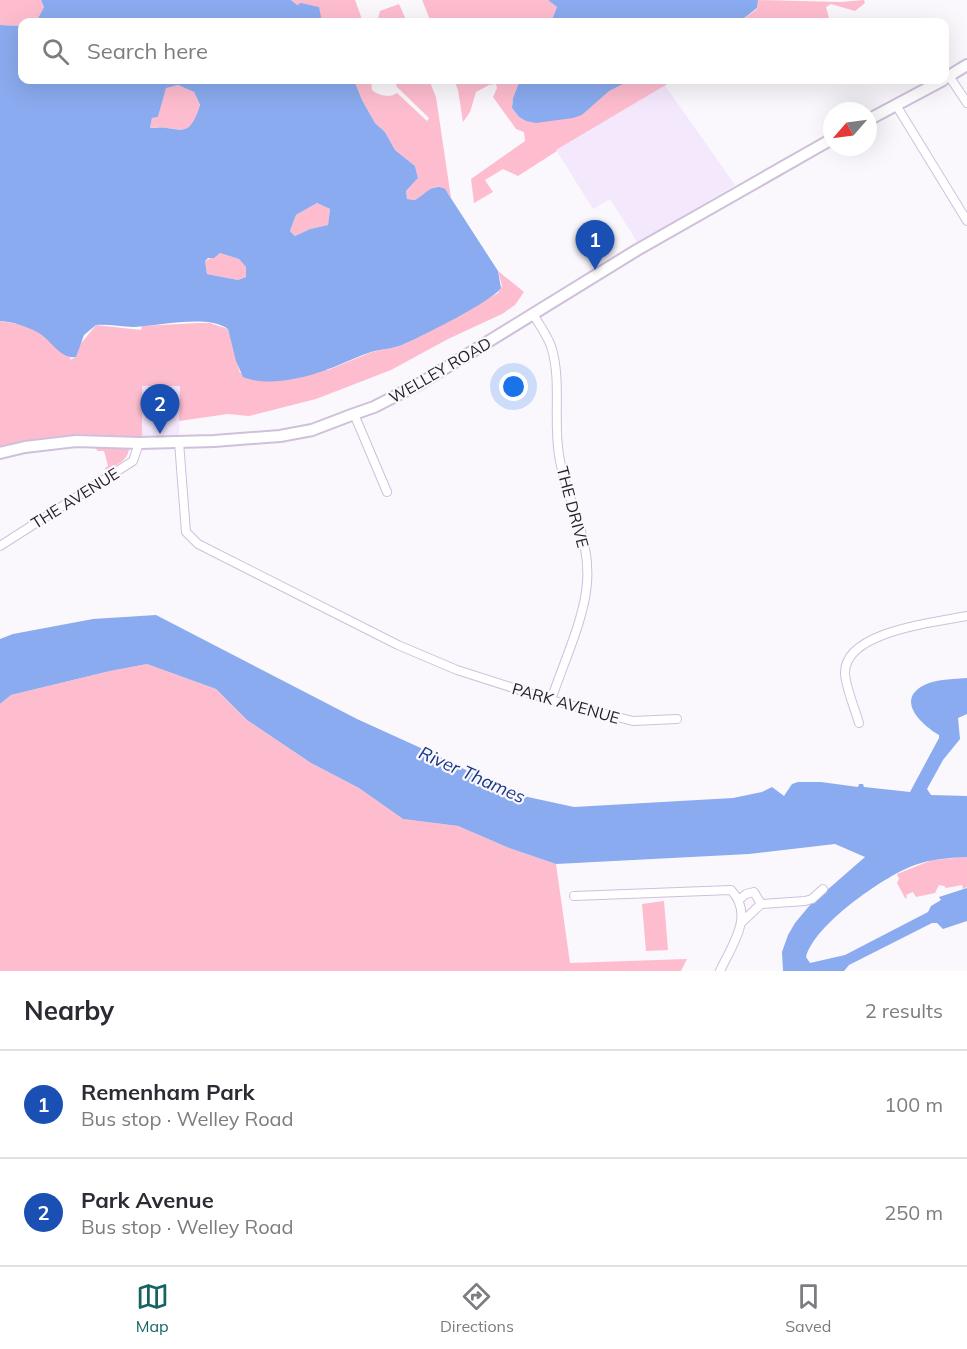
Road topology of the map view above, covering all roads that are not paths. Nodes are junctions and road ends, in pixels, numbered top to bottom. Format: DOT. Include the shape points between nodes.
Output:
graph roads {
  1 [pos="967,65"];
  2 [pos="949,76"];
  3 [pos="949,82"];
  4 [pos="935,84"];
  5 [pos="967,103"];
  6 [pos="896,105"];
  7 [pos="877,115"];
  8 [pos="823,144"];
  9 [pos="967,221"];
  10 [pos="533,314"];
  11 [pos="354,414"];
  12 [pos="179,442"];
  13 [pos="139,443"];
  14 [pos="0,453"];
  15 [pos="387,492"];
  16 [pos="0,546"];
  17 [pos="967,616"];
  18 [pos="551,700"];
  19 [pos="677,720"];
  20 [pos="859,723"];
  21 [pos="823,889"];
  22 [pos="574,896"];
  23 [pos="740,899"];
  24 [pos="761,904"];
  25 [pos="743,921"];
  26 [pos="720,971"];
  1 -- 2 [label="main road"];
  3 -- 5 [label="street"];
  4 -- 6 [label="main road"];
  6 -- 7 [label="main road"];
  6 -- 9 [label="street"];
  8 -- 10 [label="main road, WELLEY ROAD"];
  10 -- 11 [label="main road, WELLEY ROAD" via="421,383"];
  10 -- 18 [label="street, THE DRIVE" via="551,345 559,456 585,541 586,592"];
  11 -- 12 [label="main road, WELLEY ROAD" via="312,430 280,436"];
  11 -- 15 [label="street"];
  12 -- 13 [label="main road, WELLEY ROAD"];
  12 -- 18 [label="street, PARK AVENUE" via="186,532 198,544 398,645 457,670"];
  13 -- 14 [label="main road, WELLEY ROAD" via="76,441"];
  13 -- 16 [label="street, THE AVENUE" via="133,461"];
  17 -- 20 [label="street" via="889,632 869,640 849,658 845,673"];
  18 -- 19 [label="street, PARK AVENUE" via="633,721"];
  21 -- 24 [label="street" via="805,901"];
  22 -- 23 [label="street" via="731,890"];
  23 -- 24 [label="street" via="753,892"];
  23 -- 25 [label="street"];
  24 -- 25 [label="street"];
  25 -- 26 [label="street"];
}
